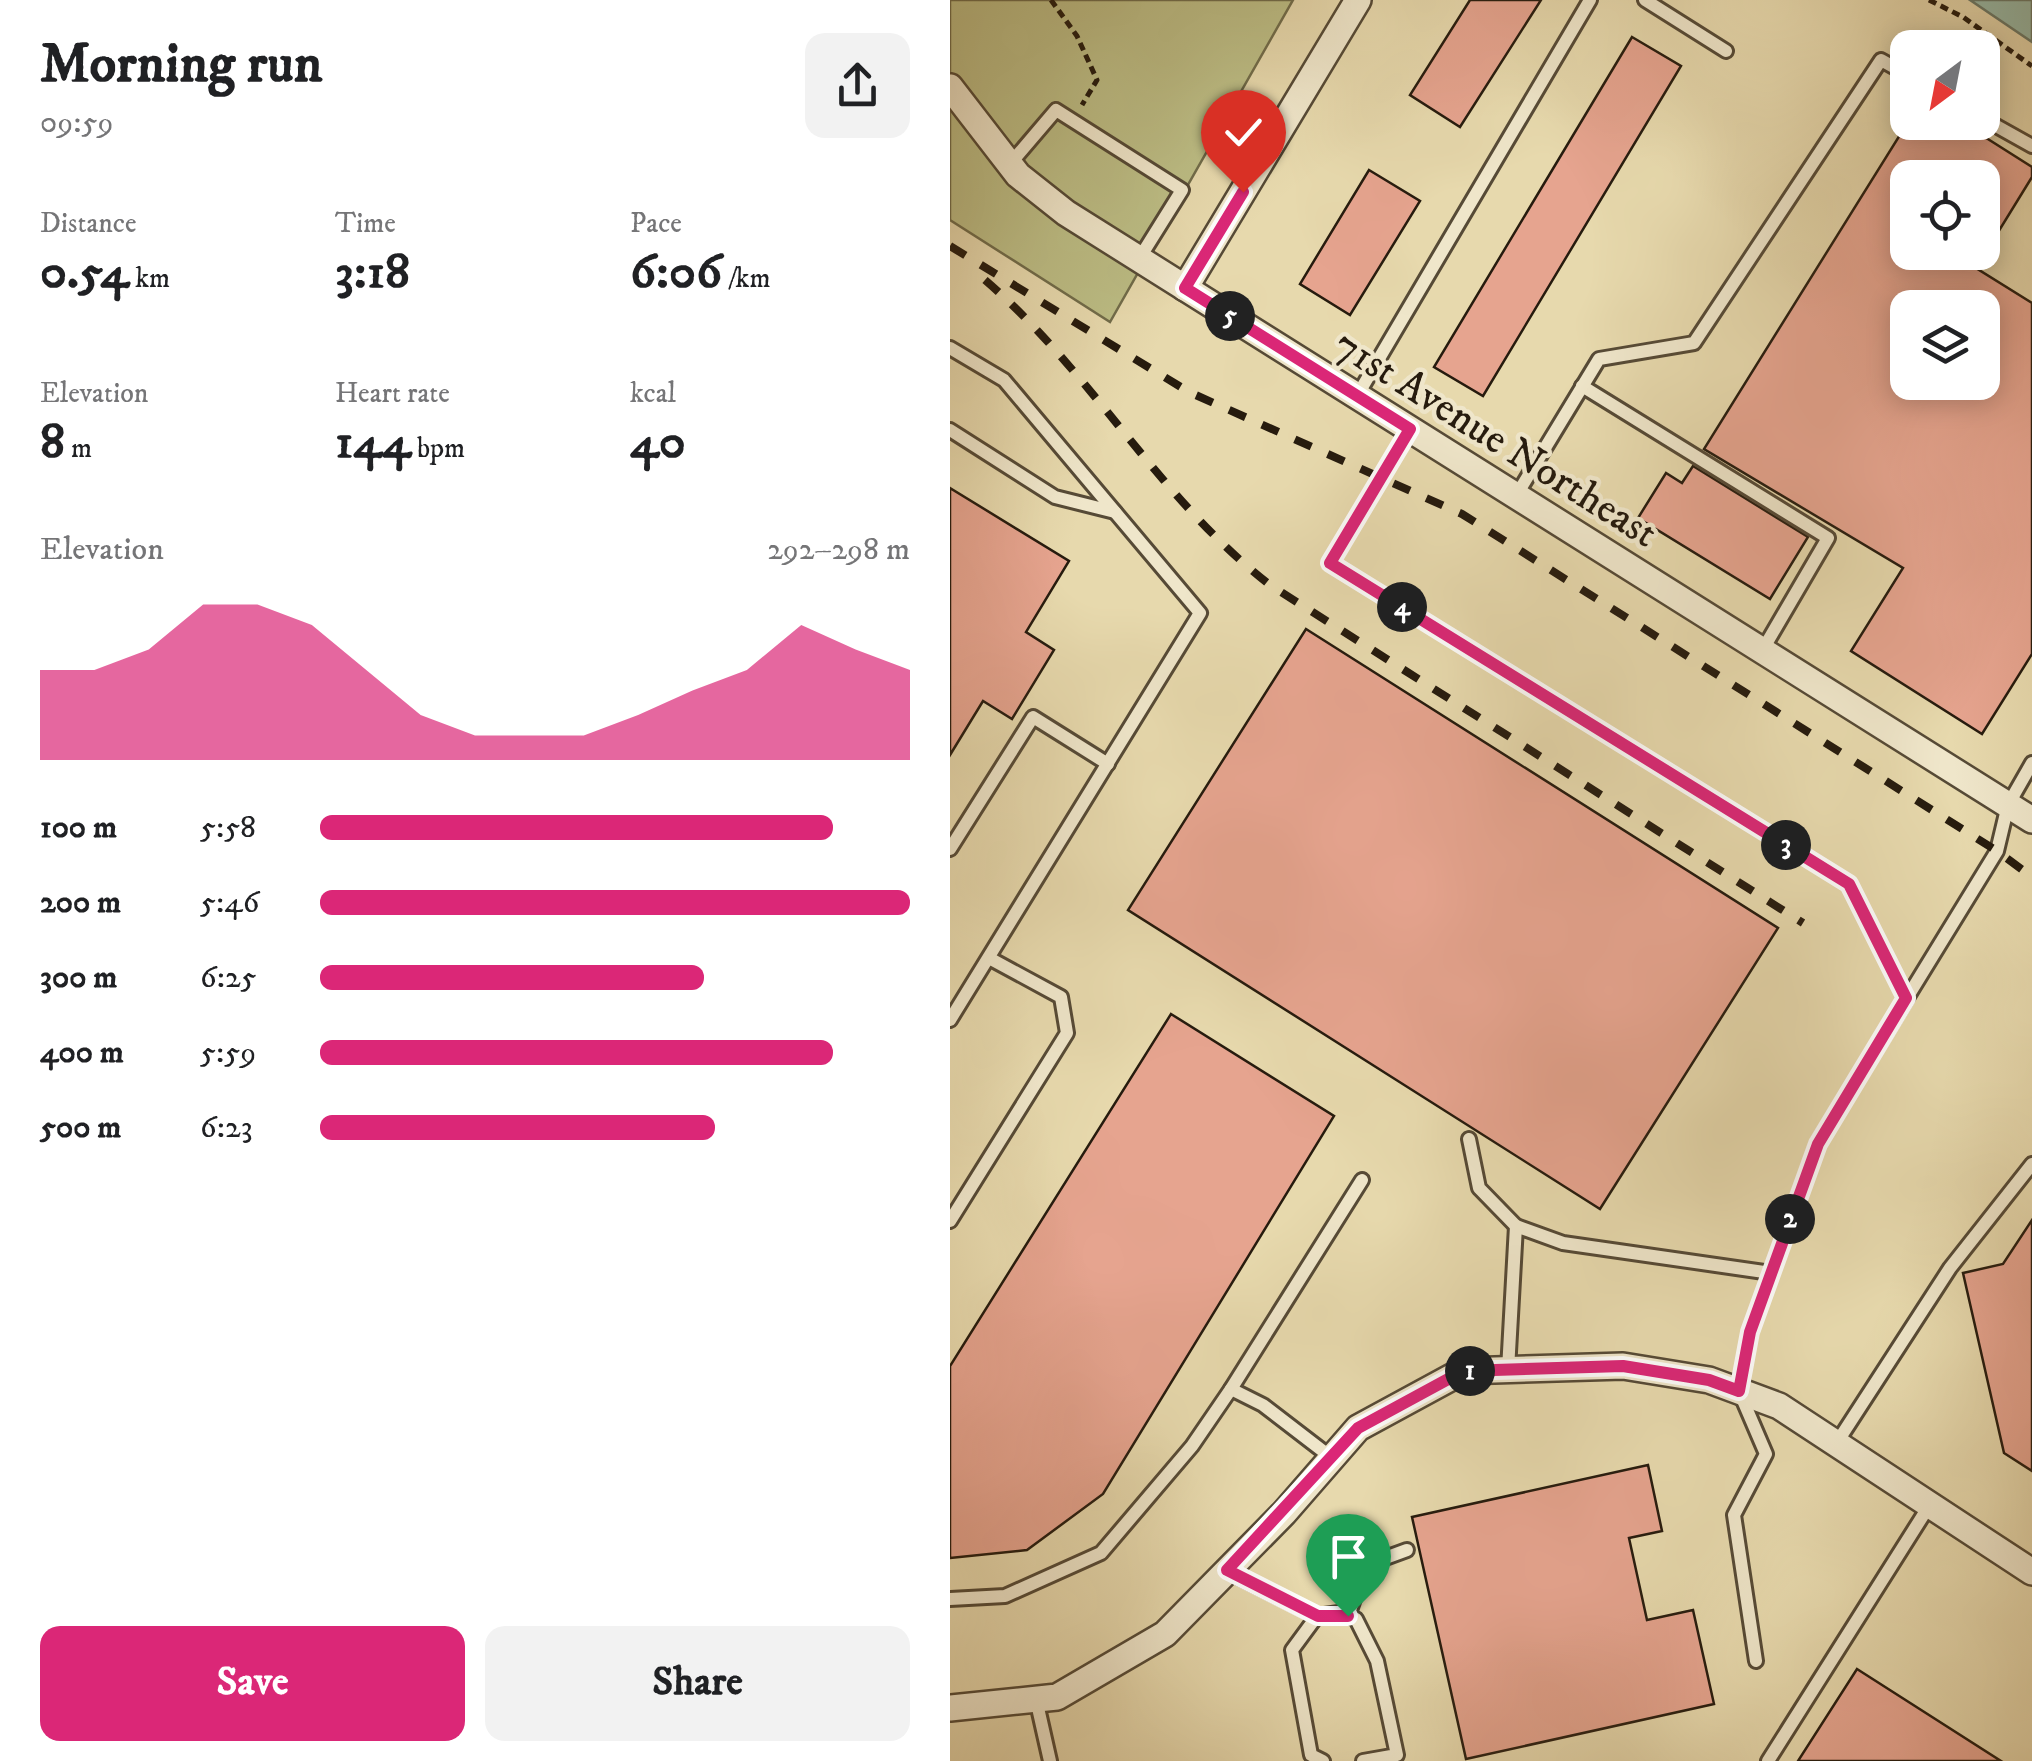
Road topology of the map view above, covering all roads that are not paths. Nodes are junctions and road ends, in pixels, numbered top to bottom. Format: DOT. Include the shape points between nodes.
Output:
graph roads {
  1 [pos="1358,0"];
  2 [pos="1590,0"];
  3 [pos="1645,0"];
  4 [pos="1726,51"];
  5 [pos="1890,65"];
  6 [pos="950,86"];
  7 [pos="2000,128"];
  8 [pos="2032,146"];
  9 [pos="1010,164"];
  10 [pos="1139,258"];
  11 [pos="1185,288"];
  12 [pos="950,348"];
  13 [pos="1582,386"];
  14 [pos="1357,396"];
  15 [pos="1410,429"];
  16 [pos="950,430"];
  17 [pos="1516,496"];
  18 [pos="1115,512"];
  19 [pos="1762,650"];
  20 [pos="2032,763"];
  21 [pos="1108,764"];
  22 [pos="2008,805"];
  23 [pos="2032,820"];
  24 [pos="950,849"];
  25 [pos="989,958"];
  26 [pos="1906,998"];
  27 [pos="950,1020"];
  28 [pos="1469,1139"];
  29 [pos="2032,1164"];
  30 [pos="1362,1180"];
  31 [pos="950,1222"];
  32 [pos="1516,1226"];
  33 [pos="1771,1273"];
  34 [pos="1508,1370"];
  35 [pos="1231,1389"];
  36 [pos="1739,1391"];
  37 [pos="1836,1444"];
  38 [pos="1332,1458"];
  39 [pos="1929,1506"];
  40 [pos="1407,1550"];
  41 [pos="1227,1570"];
  42 [pos="2032,1572"];
  43 [pos="950,1599"];
  44 [pos="1318,1616"];
  45 [pos="1348,1616"];
  46 [pos="1756,1662"];
  47 [pos="1036,1699"];
  48 [pos="950,1708"];
  49 [pos="1050,1761"];
  50 [pos="1323,1761"];
  51 [pos="1363,1761"];
  52 [pos="1768,1761"];
  1 -- 11 [label="street"];
  2 -- 14 [label="lane"];
  3 -- 4 [label="lane"];
  5 -- 13 [label="lane" via="1881,60 1694,343 1599,359"];
  6 -- 9 [label="street, 71st Avenue Northeast"];
  7 -- 8 [label="lane"];
  9 -- 10 [label="street, 71st Avenue Northeast" via="1066,213"];
  9 -- 10 [label="lane" via="1056,110 1182,190"];
  10 -- 11 [label="street, 71st Avenue Northeast"];
  11 -- 14 [label="street, 71st Avenue Northeast"];
  12 -- 18 [label="lane" via="1004,380"];
  13 -- 17 [label="lane"];
  13 -- 19 [label="lane" via="1828,538"];
  14 -- 15 [label="street, 71st Avenue Northeast"];
  15 -- 17 [label="street, 71st Avenue Northeast"];
  15 -- 26 [label="lane" via="1330,563 1849,884"];
  16 -- 18 [label="lane" via="1055,497"];
  17 -- 19 [label="street, 71st Avenue Northeast"];
  18 -- 21 [label="lane" via="1200,612"];
  19 -- 22 [label="street, 71st Avenue Northeast"];
  20 -- 22 [label="lane"];
  21 -- 24 [label="lane" via="1034,717"];
  21 -- 25 [label="lane"];
  22 -- 23 [label="street, 71st Avenue Northeast"];
  22 -- 26 [label="lane" via="1996,850"];
  25 -- 27 [label="lane"];
  25 -- 31 [label="lane" via="1061,997 1067,1032"];
  26 -- 33 [label="lane" via="1818,1144"];
  28 -- 32 [label="lane" via="1479,1188"];
  29 -- 37 [label="lane" via="1941,1280"];
  30 -- 35 [label="lane"];
  32 -- 33 [label="lane" via="1563,1243"];
  32 -- 34 [label="lane"];
  33 -- 36 [label="lane"];
  34 -- 36 [label="street" via="1623,1366"];
  34 -- 38 [label="street" via="1463,1371 1358,1428"];
  35 -- 38 [label="lane"];
  35 -- 43 [label="lane" via="1101,1553 1005,1596"];
  36 -- 37 [label="street" via="1780,1406"];
  36 -- 46 [label="lane" via="1766,1454 1734,1514"];
  37 -- 39 [label="street"];
  38 -- 41 [label="street"];
  39 -- 42 [label="street"];
  39 -- 52 [label="lane"];
  40 -- 45 [label="lane" via="1366,1565"];
  41 -- 44 [label="lane"];
  41 -- 47 [label="street" via="1165,1634 1057,1697"];
  44 -- 45 [label="lane"];
  44 -- 50 [label="lane" via="1292,1650 1311,1756"];
  45 -- 51 [label="lane" via="1356,1619 1377,1660 1397,1755"];
  47 -- 48 [label="street"];
  47 -- 49 [label="lane"];
}
